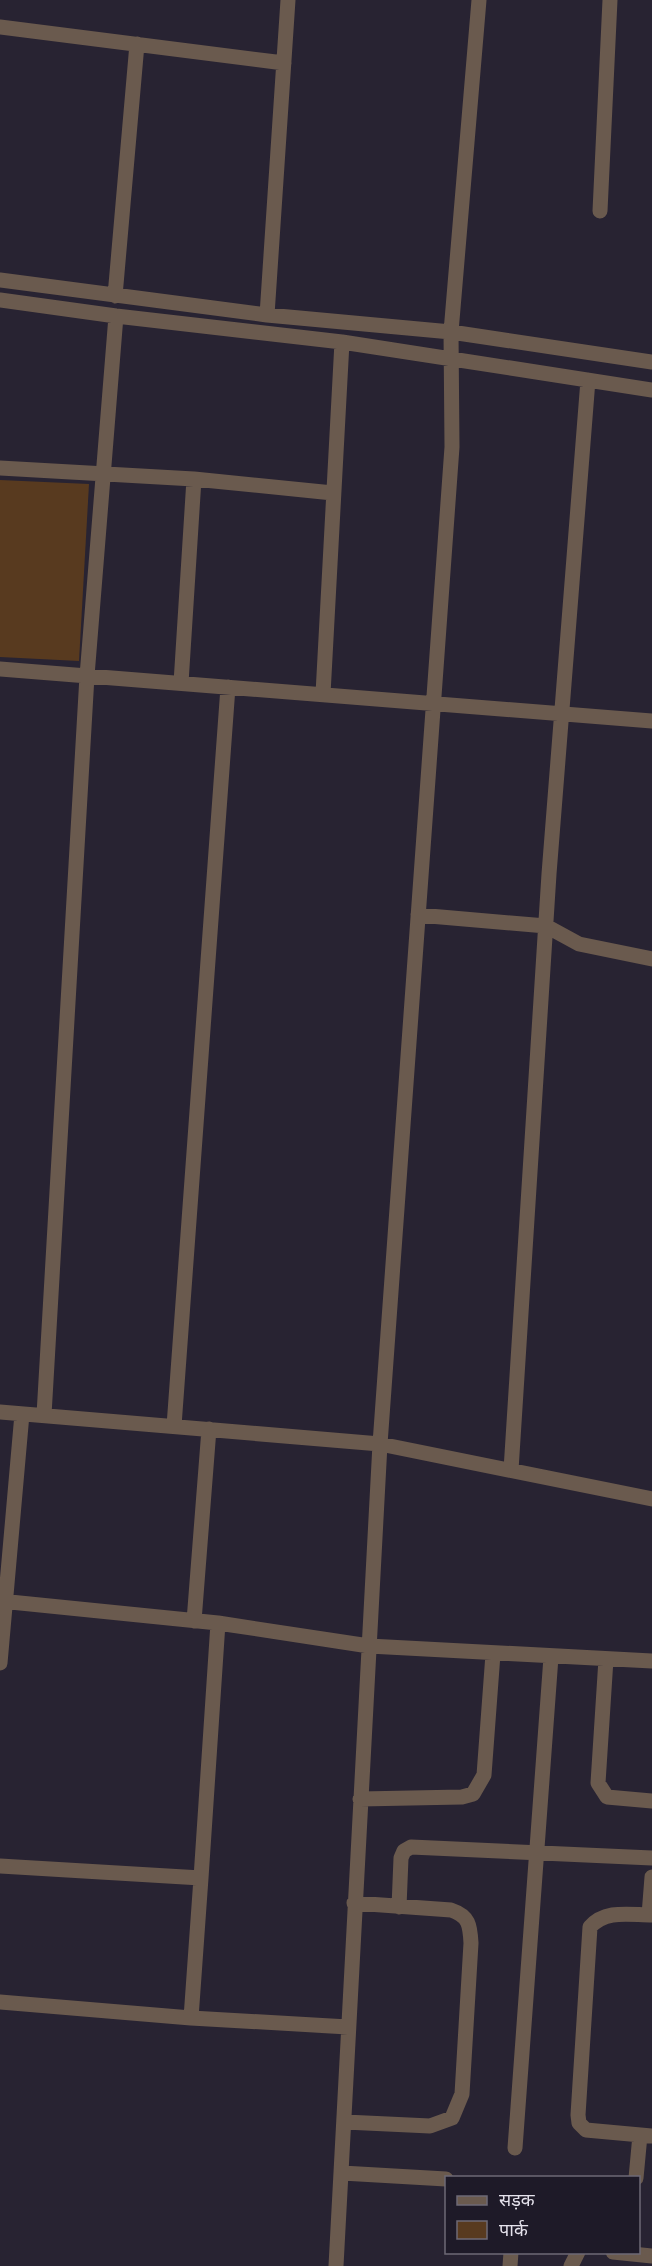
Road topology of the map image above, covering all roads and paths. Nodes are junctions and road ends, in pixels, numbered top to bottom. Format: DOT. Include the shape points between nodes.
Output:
graph roads {
  1 [pos="288,0"];
  2 [pos="479,0"];
  3 [pos="610,0"];
  4 [pos="0,27"];
  5 [pos="137,44"];
  6 [pos="284,63"];
  7 [pos="600,211"];
  8 [pos="0,280"];
  9 [pos="115,296"];
  10 [pos="0,300"];
  11 [pos="267,315"];
  12 [pos="116,316"];
  13 [pos="451,332"];
  14 [pos="342,342"];
  15 [pos="449,358"];
  16 [pos="652,362"];
  17 [pos="588,380"];
  18 [pos="652,390"];
  19 [pos="0,468"];
  20 [pos="103,474"];
  21 [pos="194,479"];
  22 [pos="333,493"];
  23 [pos="0,669"];
  24 [pos="87,676"];
  25 [pos="181,683"];
  26 [pos="228,687"];
  27 [pos="323,694"];
  28 [pos="433,703"];
  29 [pos="561,712"];
  30 [pos="652,721"];
  31 [pos="418,915"];
  32 [pos="546,926"];
  33 [pos="652,959"];
  34 [pos="0,1412"];
  35 [pos="22,1414"];
  36 [pos="44,1415"];
  37 [pos="174,1426"];
  38 [pos="209,1429"];
  39 [pos="380,1444"];
  40 [pos="511,1470"];
  41 [pos="652,1499"];
  42 [pos="2,1602"];
  43 [pos="194,1621"];
  44 [pos="218,1623"];
  45 [pos="369,1646"];
  46 [pos="493,1654"];
  47 [pos="551,1657"];
  48 [pos="606,1659"];
  49 [pos="652,1661"];
  50 [pos="0,1663"];
  51 [pos="360,1799"];
  52 [pos="652,1801"];
  53 [pos="537,1852"];
  54 [pos="652,1858"];
  55 [pos="0,1866"];
  56 [pos="652,1877"];
  57 [pos="201,1878"];
  58 [pos="354,1903"];
  59 [pos="399,1906"];
  60 [pos="650,1915"];
  61 [pos="0,2002"];
  62 [pos="191,2018"];
  63 [pos="348,2026"];
  64 [pos="345,2122"];
  65 [pos="646,2135"];
  66 [pos="515,2148"];
  67 [pos="342,2173"];
  68 [pos="636,2176"];
  69 [pos="445,2179"];
  70 [pos="336,2266"];
  1 -- 6 [label="street"];
  2 -- 13 [label="street"];
  3 -- 7 [label="street"];
  4 -- 5 [label="street"];
  5 -- 6 [label="street"];
  5 -- 9 [label="street"];
  6 -- 11 [label="street"];
  8 -- 9 [label="street"];
  9 -- 11 [label="street"];
  10 -- 12 [label="street"];
  11 -- 13 [label="street"];
  12 -- 14 [label="street"];
  12 -- 20 [label="street"];
  13 -- 15 [label="street"];
  13 -- 16 [label="street"];
  14 -- 15 [label="street"];
  14 -- 22 [label="street"];
  15 -- 17 [label="street"];
  15 -- 28 [label="street" via="452,447"];
  17 -- 18 [label="street"];
  17 -- 29 [label="street"];
  19 -- 20 [label="street"];
  20 -- 21 [label="street"];
  20 -- 24 [label="street"];
  21 -- 22 [label="street"];
  21 -- 25 [label="street"];
  22 -- 27 [label="street"];
  23 -- 24 [label="street"];
  24 -- 25 [label="street"];
  24 -- 36 [label="street"];
  25 -- 26 [label="street"];
  26 -- 27 [label="street"];
  26 -- 37 [label="street"];
  27 -- 28 [label="street"];
  28 -- 29 [label="street"];
  28 -- 31 [label="street"];
  29 -- 30 [label="street"];
  29 -- 32 [label="street"];
  31 -- 32 [label="street"];
  31 -- 39 [label="street"];
  32 -- 33 [label="street" via="579,944"];
  32 -- 40 [label="street"];
  34 -- 35 [label="street"];
  35 -- 36 [label="street"];
  35 -- 42 [label="street"];
  36 -- 37 [label="street"];
  37 -- 38 [label="street"];
  38 -- 39 [label="street"];
  38 -- 43 [label="street"];
  39 -- 40 [label="street"];
  39 -- 45 [label="street"];
  40 -- 41 [label="street"];
  42 -- 43 [label="street"];
  42 -- 50 [label="street"];
  43 -- 44 [label="street"];
  44 -- 45 [label="street"];
  44 -- 57 [label="street"];
  45 -- 46 [label="street"];
  45 -- 51 [label="street"];
  46 -- 47 [label="street"];
  46 -- 51 [label="street" via="484,1775 473,1794"];
  47 -- 48 [label="street"];
  47 -- 53 [label="street"];
  48 -- 49 [label="street"];
  48 -- 52 [label="street" via="598,1783 607,1797"];
  51 -- 58 [label="street"];
  53 -- 54 [label="street"];
  53 -- 59 [label="street" via="411,1847 401,1857"];
  53 -- 66 [label="street"];
  55 -- 57 [label="street"];
  56 -- 60 [label="street"];
  57 -- 62 [label="street"];
  58 -- 59 [label="street"];
  58 -- 63 [label="street"];
  59 -- 64 [label="street" via="451,1910 470,1922 462,2094 452,2118 430,2126"];
  60 -- 65 [label="street" via="607,1914 590,1927 578,2115 586,2130"];
  61 -- 62 [label="street"];
  62 -- 63 [label="street"];
  63 -- 64 [label="street"];
  64 -- 67 [label="street"];
  65 -- 68 [label="street"];
  67 -- 69 [label="street"];
  67 -- 70 [label="street"];
}
